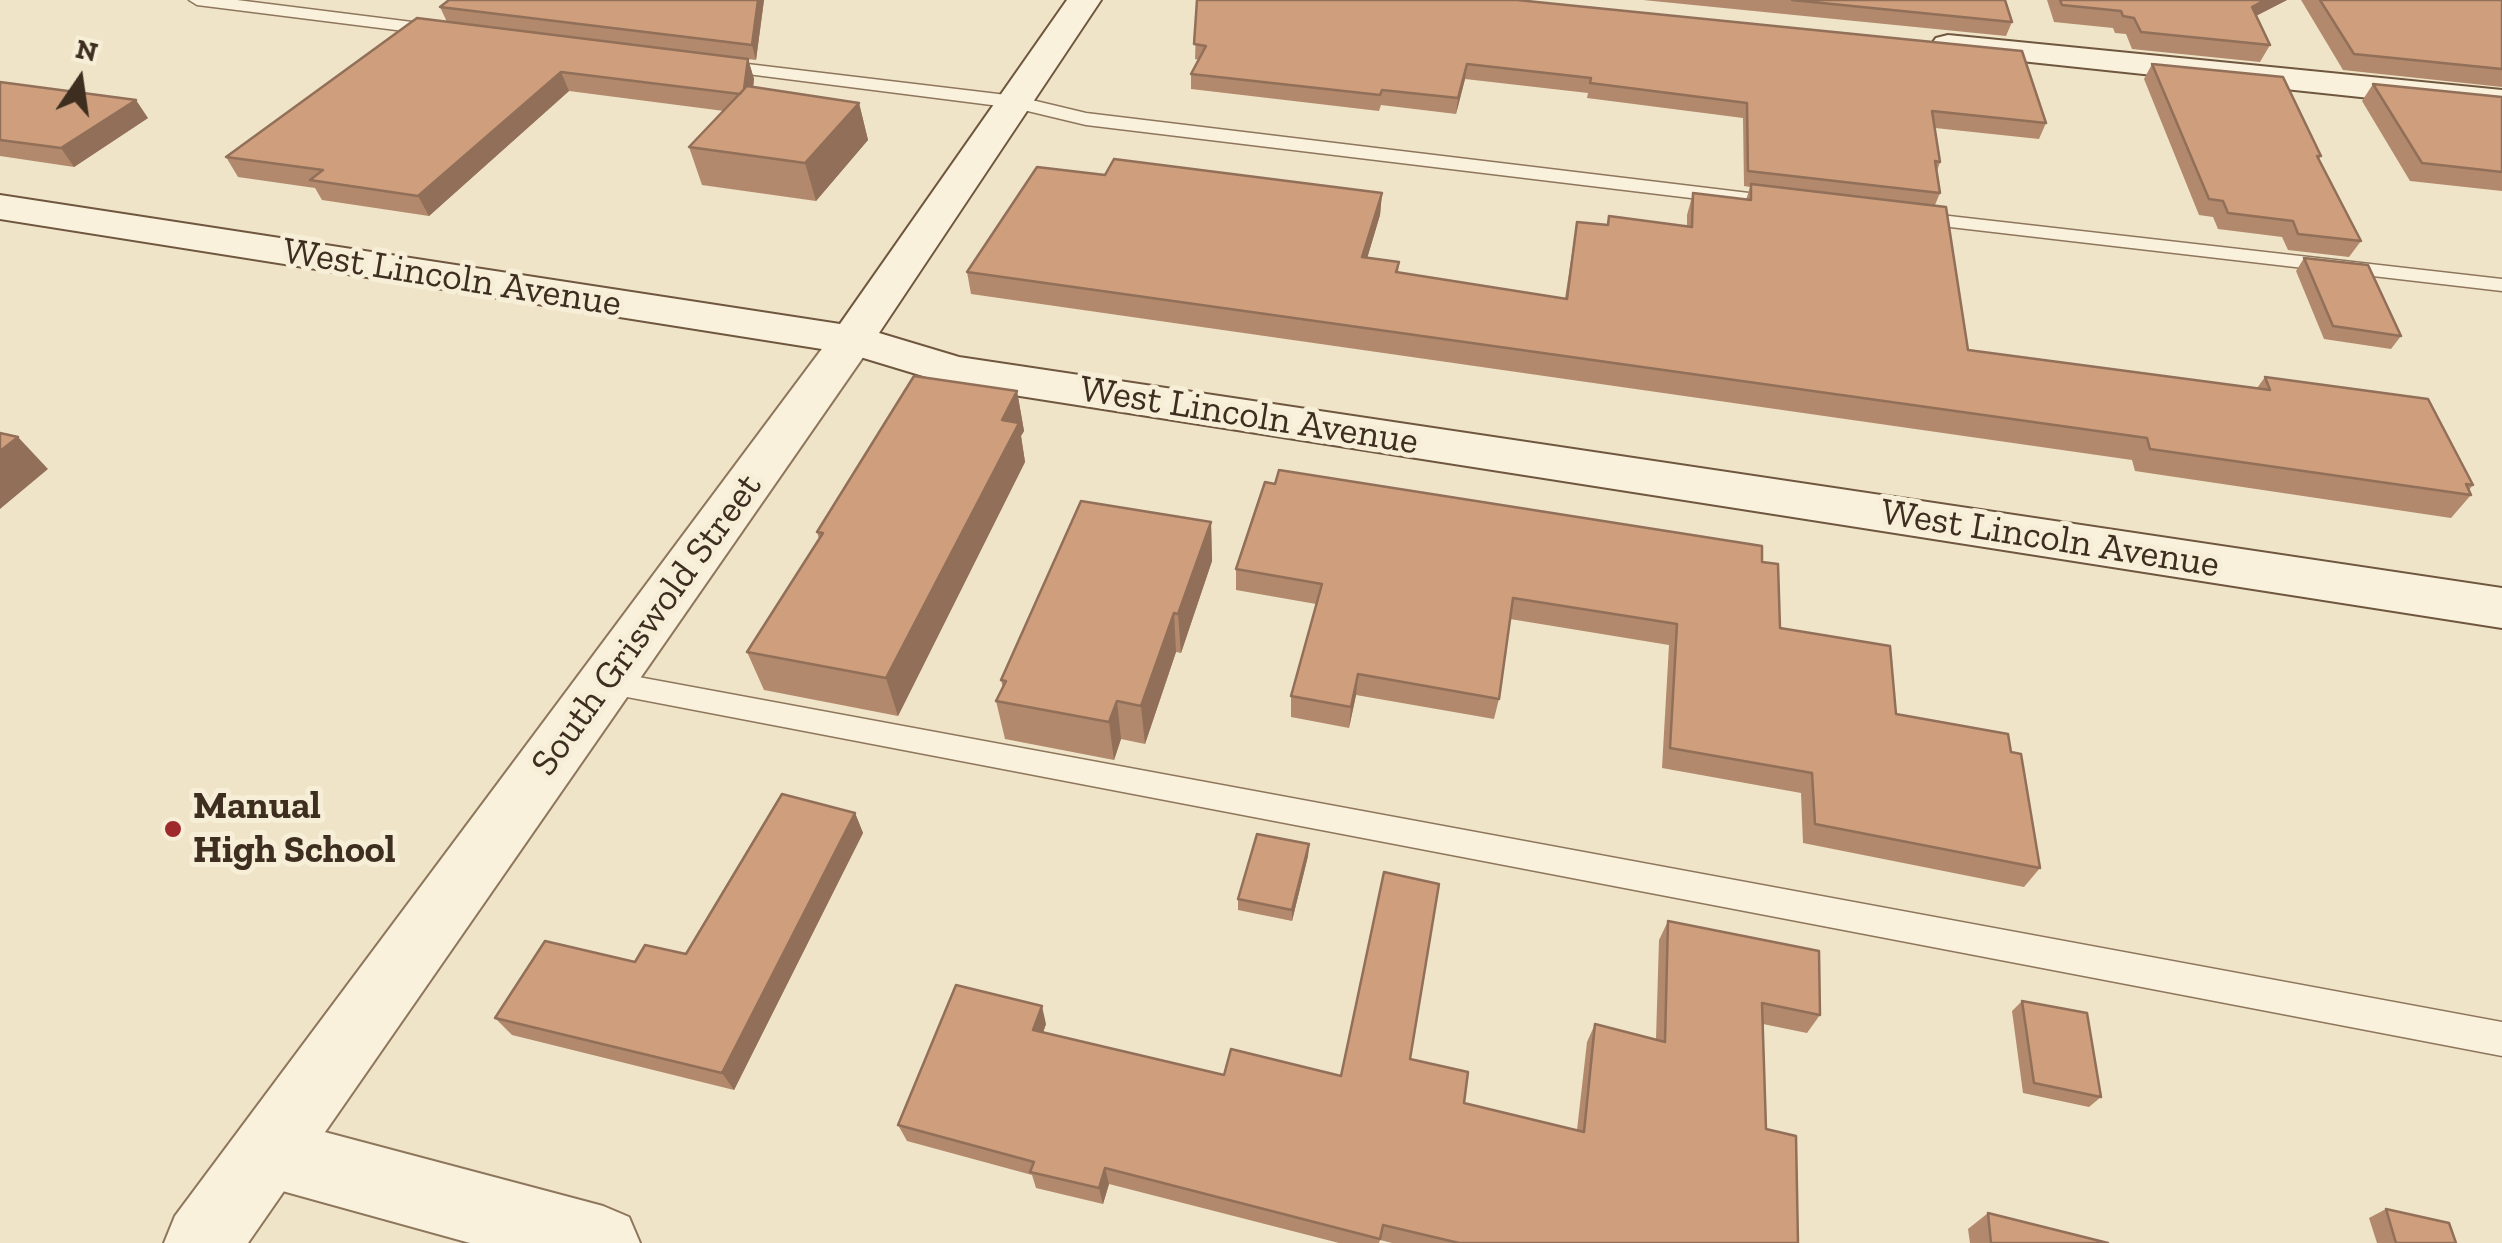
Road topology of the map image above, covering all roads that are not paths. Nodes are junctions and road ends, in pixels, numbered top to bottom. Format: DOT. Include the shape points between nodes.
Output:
graph roads {
  1 [pos="197,0"];
  2 [pos="1084,0"];
  3 [pos="455,32"];
  4 [pos="1905,40"];
  5 [pos="692,62"];
  6 [pos="2502,101"];
  7 [pos="1015,102"];
  8 [pos="1808,206"];
  9 [pos="0,208"];
  10 [pos="1886,215"];
  11 [pos="2502,285"];
  12 [pos="852,340"];
  13 [pos="2502,608"];
  14 [pos="606,682"];
  15 [pos="2502,1039"];
  16 [pos="268,1152"];
  17 [pos="202,1243"];
  18 [pos="603,1243"];
  1 -- 3 [label="lane"];
  2 -- 7 [label="main road, South Griswold Street"];
  4 -- 6 [label="main road"];
  5 -- 7 [label="lane"];
  7 -- 8 [label="lane" via="1086,119"];
  7 -- 12 [label="main road, South Griswold Street"];
  9 -- 12 [label="main road, West Lincoln Avenue"];
  10 -- 11 [label="lane"];
  12 -- 13 [label="main road, West Lincoln Avenue" via="956,370"];
  12 -- 14 [label="main road, South Griswold Street"];
  14 -- 15 [label="lane"];
  14 -- 16 [label="main road, South Griswold Street"];
  16 -- 17 [label="main road, South Griswold Street"];
  16 -- 18 [label="street"];
}
